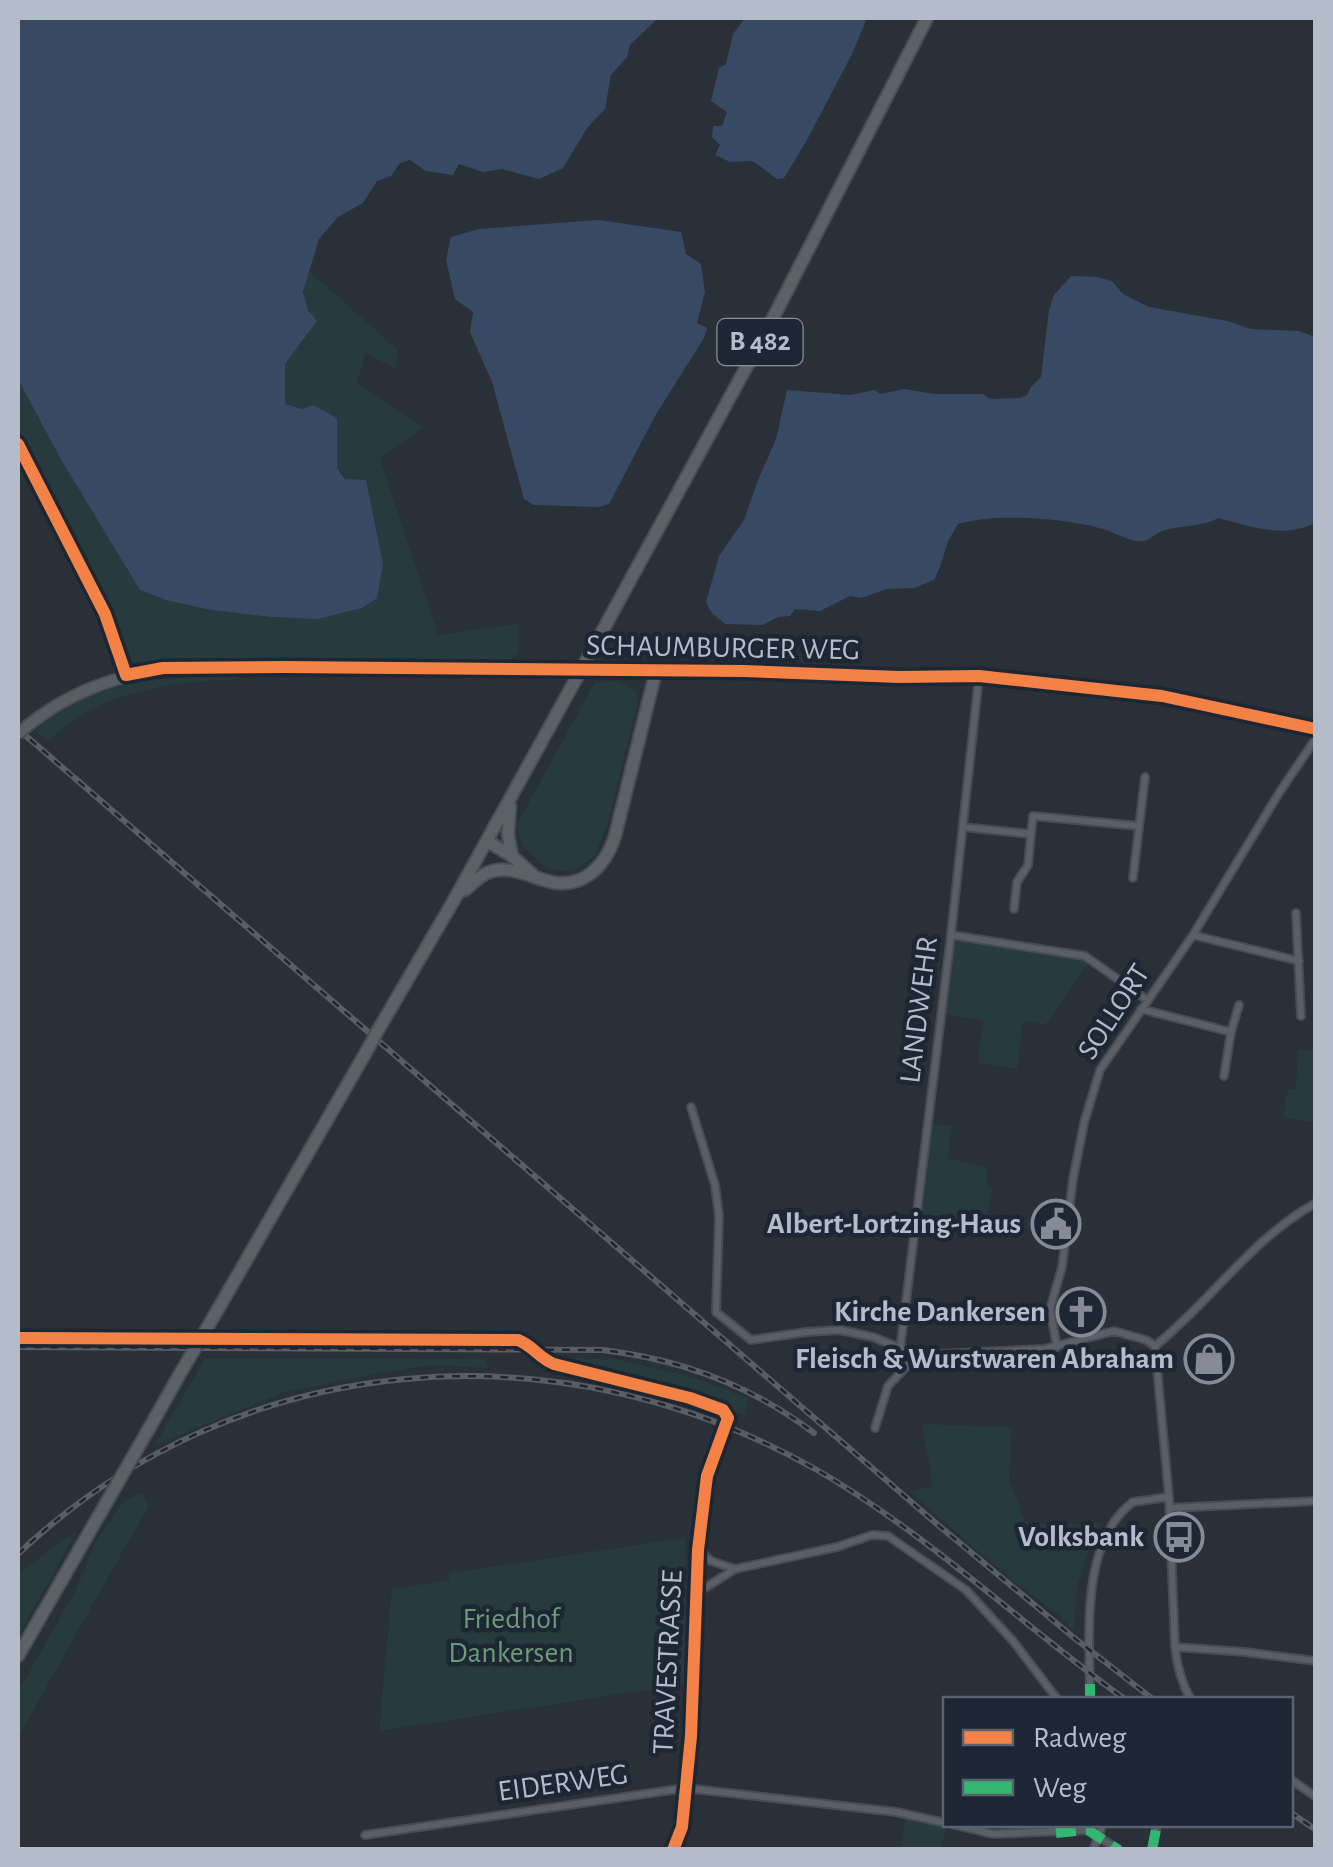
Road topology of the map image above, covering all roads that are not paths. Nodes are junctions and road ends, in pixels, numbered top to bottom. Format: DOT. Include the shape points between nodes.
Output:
graph roads {
  1 [pos="927,18"];
  2 [pos="18,444"];
  3 [pos="656,670"];
  4 [pos="126,675"];
  5 [pos="979,676"];
  6 [pos="1316,729"];
  7 [pos="22,730"];
  8 [pos="1316,738"];
  9 [pos="1145,777"];
  10 [pos="510,798"];
  11 [pos="1139,826"];
  12 [pos="963,827"];
  13 [pos="1031,834"];
  14 [pos="487,841"];
  15 [pos="480,853"];
  16 [pos="512,856"];
  17 [pos="513,871"];
  18 [pos="536,877"];
  19 [pos="1133,878"];
  20 [pos="454,900"];
  21 [pos="1014,909"];
  22 [pos="1296,913"];
  23 [pos="951,935"];
  24 [pos="1193,935"];
  25 [pos="1299,961"];
  26 [pos="1147,1000"];
  27 [pos="1239,1005"];
  28 [pos="1141,1009"];
  29 [pos="1301,1016"];
  30 [pos="1230,1032"];
  31 [pos="1224,1076"];
  32 [pos="691,1107"];
  33 [pos="1316,1202"];
  34 [pos="18,1338"];
  35 [pos="1155,1346"];
  36 [pos="1057,1347"];
  37 [pos="900,1350"];
  38 [pos="917,1355"];
  39 [pos="875,1428"];
  40 [pos="1170,1497"];
  41 [pos="1316,1501"];
  42 [pos="1170,1508"];
  43 [pos="698,1550"];
  44 [pos="735,1569"];
  45 [pos="696,1594"];
  46 [pos="1175,1647"];
  47 [pos="18,1656"];
  48 [pos="1316,1661"];
  49 [pos="1056,1697"];
  50 [pos="1090,1697"];
  51 [pos="1189,1697"];
  52 [pos="1293,1782"];
  53 [pos="686,1788"];
  54 [pos="1316,1797"];
  55 [pos="943,1823"];
  56 [pos="962,1827"];
  57 [pos="1088,1827"];
  58 [pos="1102,1827"];
  59 [pos="1100,1835"];
  60 [pos="365,1836"];
  61 [pos="673,1850"];
  62 [pos="1093,1850"];
  63 [pos="1120,1850"];
  1 -- 10 [label="main road, B 482, bridge" via="771,322"];
  2 -- 4 [label="street" via="105,614"];
  3 -- 4 [label="street, SCHAUMBURGER WEG" via="191,667"];
  3 -- 5 [label="street, SCHAUMBURGER WEG"];
  3 -- 18 [label="main road" via="610,853 579,881"];
  4 -- 7 [label="street, SCHAUMBURGER WEG" via="83,690"];
  5 -- 6 [label="street, SCHAUMBURGER WEG" via="1162,696"];
  5 -- 12 [label="street, LANDWEHR"];
  8 -- 24 [label="street, SOLLORT"];
  9 -- 11 [label="street"];
  10 -- 14 [label="main road, B 482"];
  10 -- 16 [label="main road"];
  11 -- 13 [label="street" via="1033,816"];
  11 -- 19 [label="street"];
  12 -- 13 [label="street"];
  12 -- 23 [label="street, LANDWEHR"];
  13 -- 21 [label="street"];
  14 -- 15 [label="main road, B 482"];
  14 -- 16 [label="main road"];
  15 -- 17 [label="main road"];
  15 -- 20 [label="main road, B 482"];
  16 -- 18 [label="main road"];
  17 -- 18 [label="main road"];
  17 -- 20 [label="main road" via="485,874"];
  20 -- 47 [label="main road, B 482, bridge"];
  22 -- 25 [label="street"];
  23 -- 26 [label="street" via="1085,956"];
  23 -- 37 [label="street, LANDWEHR"];
  24 -- 25 [label="street"];
  24 -- 26 [label="street, SOLLORT"];
  25 -- 29 [label="street"];
  26 -- 28 [label="street, SOLLORT"];
  27 -- 30 [label="street"];
  28 -- 30 [label="street"];
  28 -- 36 [label="street, SOLLORT" via="1100,1070 1084,1123 1050,1309"];
  30 -- 31 [label="street"];
  32 -- 37 [label="street" via="715,1184 716,1312 752,1340 840,1330"];
  33 -- 35 [label="street" via="1282,1223"];
  34 -- 43 [label="street, TRAVESTRASSE" via="528,1343 554,1364 724,1410 728,1418 707,1476"];
  35 -- 36 [label="street" via="1114,1331"];
  35 -- 40 [label="street"];
  36 -- 38 [label="street"];
  37 -- 38 [label="street"];
  38 -- 39 [label="street" via="888,1386"];
  40 -- 42 [label="street"];
  40 -- 50 [label="street" via="1133,1502 1101,1548 1092,1588"];
  41 -- 42 [label="street"];
  42 -- 46 [label="street"];
  43 -- 44 [label="street"];
  43 -- 45 [label="street, TRAVESTRASSE"];
  44 -- 45 [label="street"];
  44 -- 49 [label="street" via="888,1536 966,1590"];
  45 -- 53 [label="street, TRAVESTRASSE"];
  46 -- 48 [label="street"];
  46 -- 51 [label="street"];
  52 -- 54 [label="street"];
  53 -- 55 [label="street, EIDERWEG"];
  53 -- 60 [label="street, EIDERWEG"];
  53 -- 61 [label="street, TRAVESTRASSE"];
  56 -- 57 [label="street, EIDERWEG" via="993,1834"];
  57 -- 59 [label="street, EIDERWEG"];
  58 -- 59 [label="street"];
  59 -- 62 [label="street"];
  59 -- 63 [label="street, EIDERWEG"];
}
